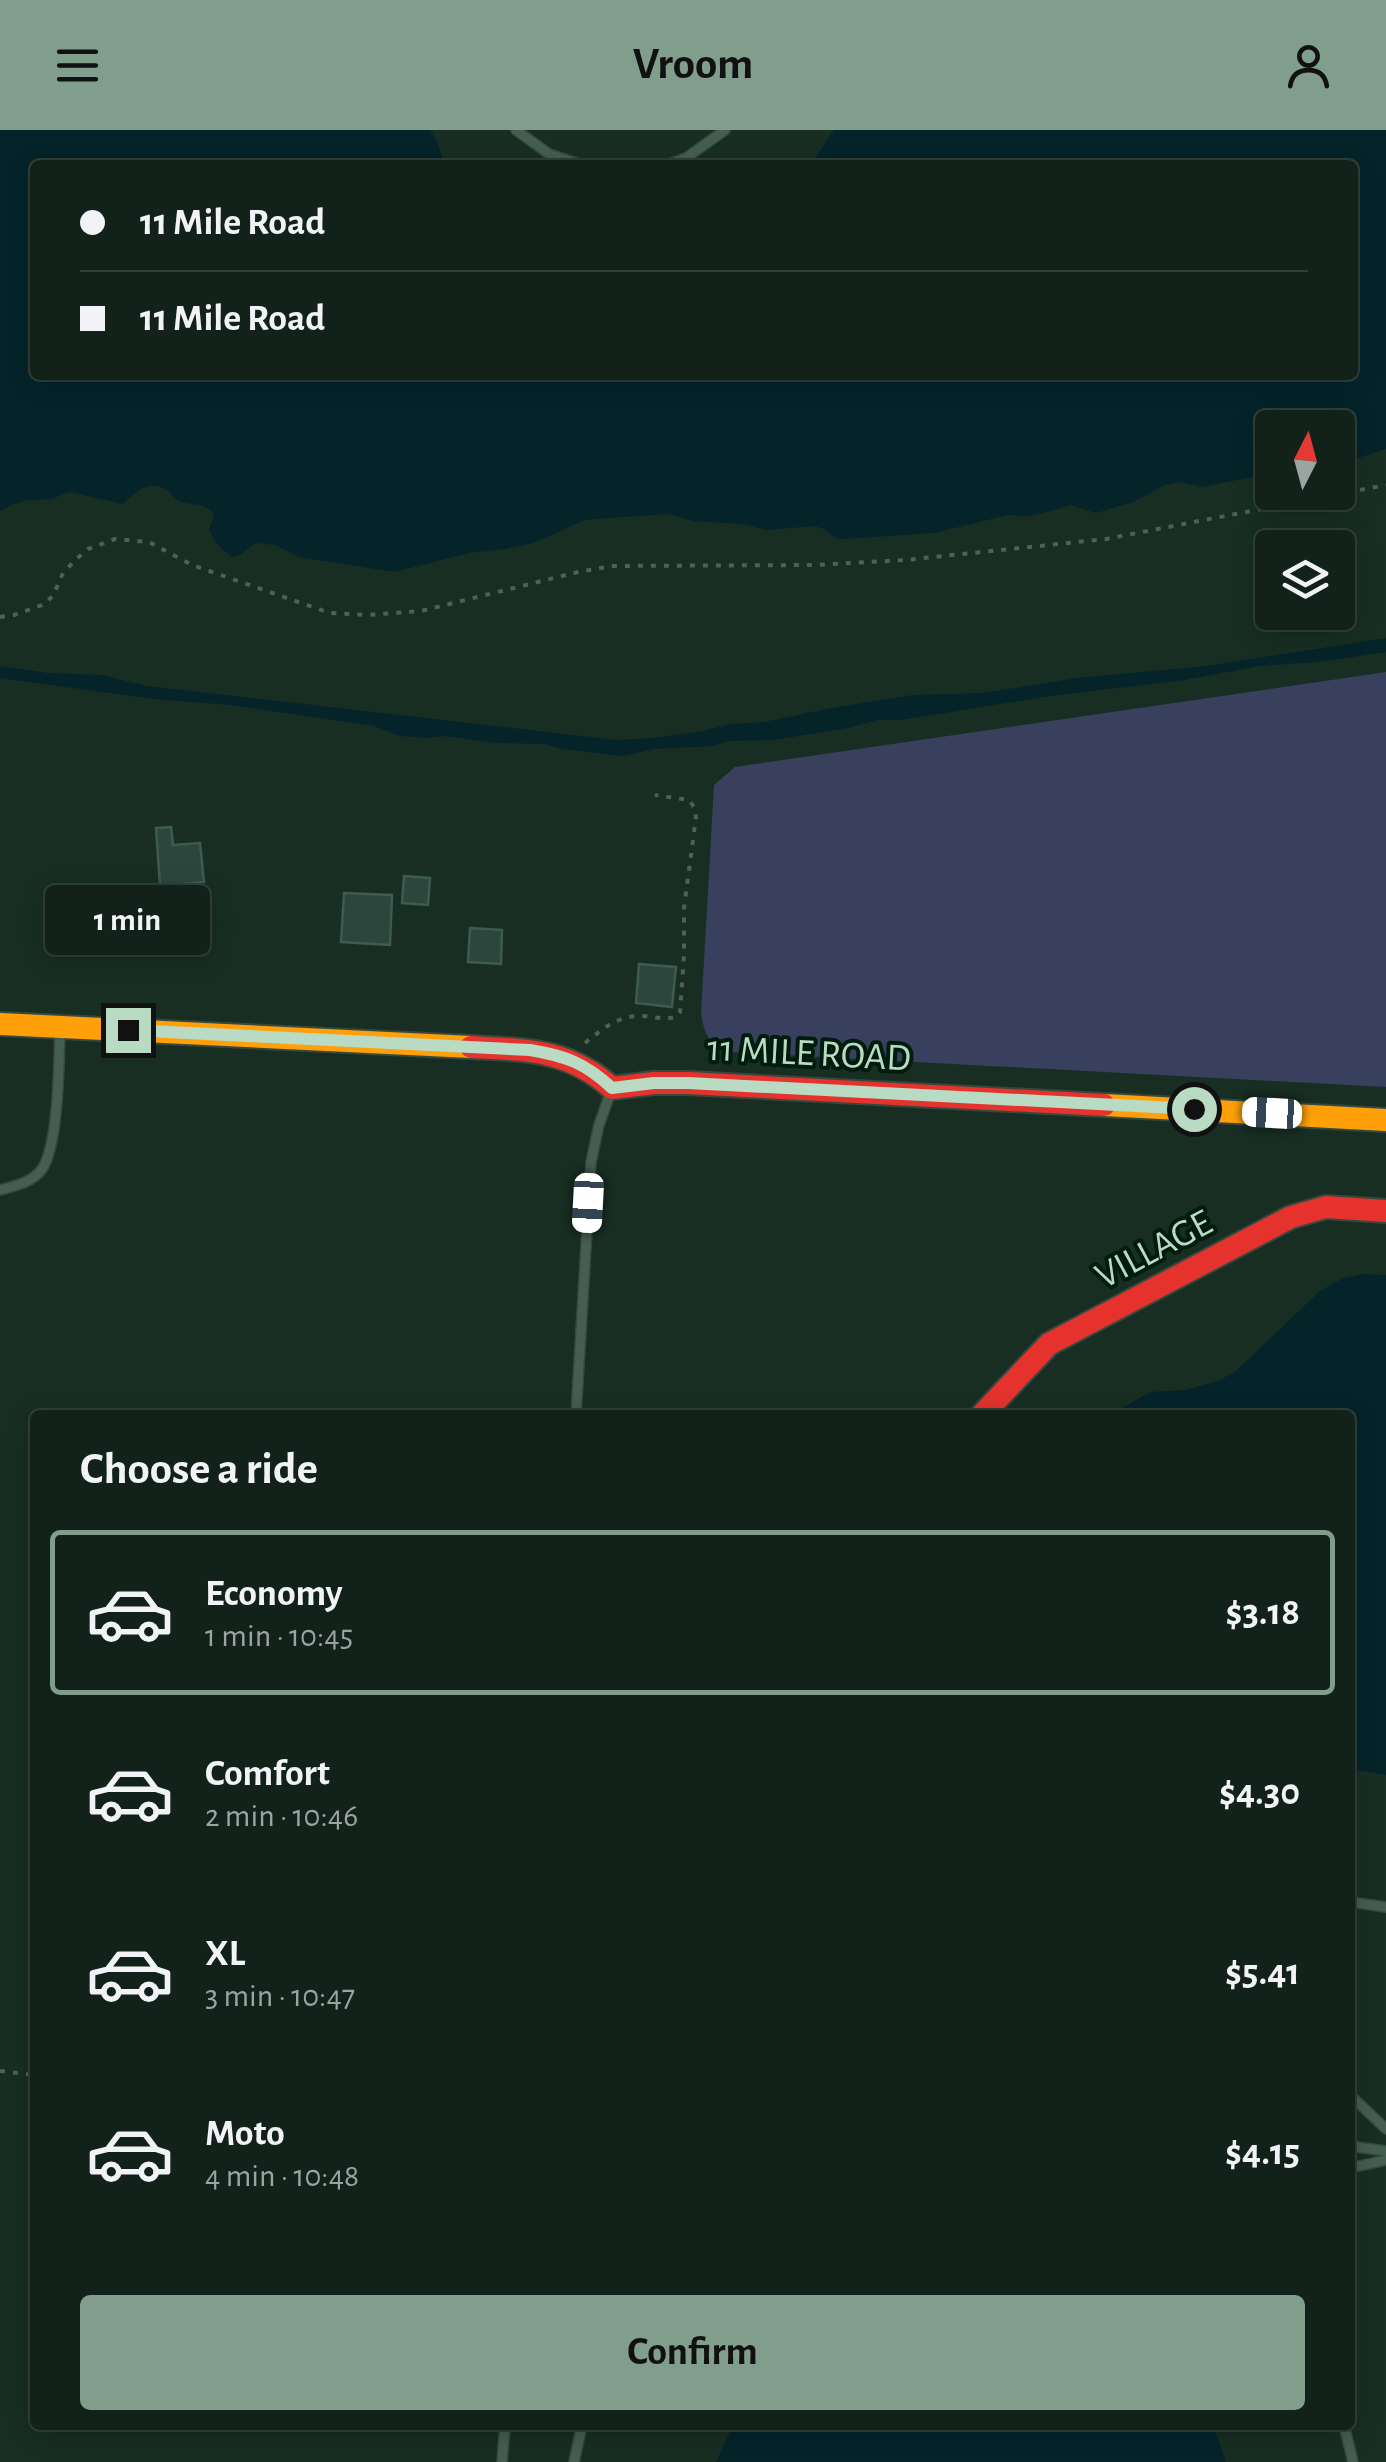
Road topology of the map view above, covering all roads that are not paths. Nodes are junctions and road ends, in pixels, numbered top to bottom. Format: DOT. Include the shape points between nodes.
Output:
graph roads {
  1 [pos="516,130"];
  2 [pos="725,130"];
  3 [pos="567,160"];
  4 [pos="681,160"];
  5 [pos="0,1024"];
  6 [pos="60,1026"];
  7 [pos="612,1088"];
  8 [pos="1386,1120"];
  9 [pos="0,1190"];
  10 [pos="1386,1211"];
  11 [pos="576,1410"];
  12 [pos="987,1410"];
  13 [pos="1355,1903"];
  14 [pos="1386,1908"];
  15 [pos="1355,2100"];
  16 [pos="1386,2128"];
  17 [pos="1355,2147"];
  18 [pos="1386,2151"];
  19 [pos="1386,2160"];
  20 [pos="1355,2167"];
  21 [pos="504,2430"];
  22 [pos="579,2430"];
  23 [pos="1345,2430"];
  24 [pos="502,2462"];
  25 [pos="574,2462"];
  26 [pos="1353,2462"];
  1 -- 3 [label="lane"];
  2 -- 4 [label="lane"];
  5 -- 6 [label="street"];
  6 -- 7 [label="street" via="530,1050 567,1058"];
  6 -- 9 [label="lane" via="58,1103 47,1159 25,1182"];
  7 -- 8 [label="street, 11 MILE ROAD" via="688,1083"];
  7 -- 11 [label="lane" via="591,1162"];
  10 -- 12 [label="street, VILLAGE" via="1326,1207 1291,1216 1049,1344"];
  13 -- 14 [label="lane"];
  15 -- 16 [label="lane"];
  17 -- 18 [label="lane"];
  19 -- 20 [label="lane"];
  21 -- 24 [label="lane"];
  22 -- 25 [label="lane"];
  23 -- 26 [label="lane"];
}
